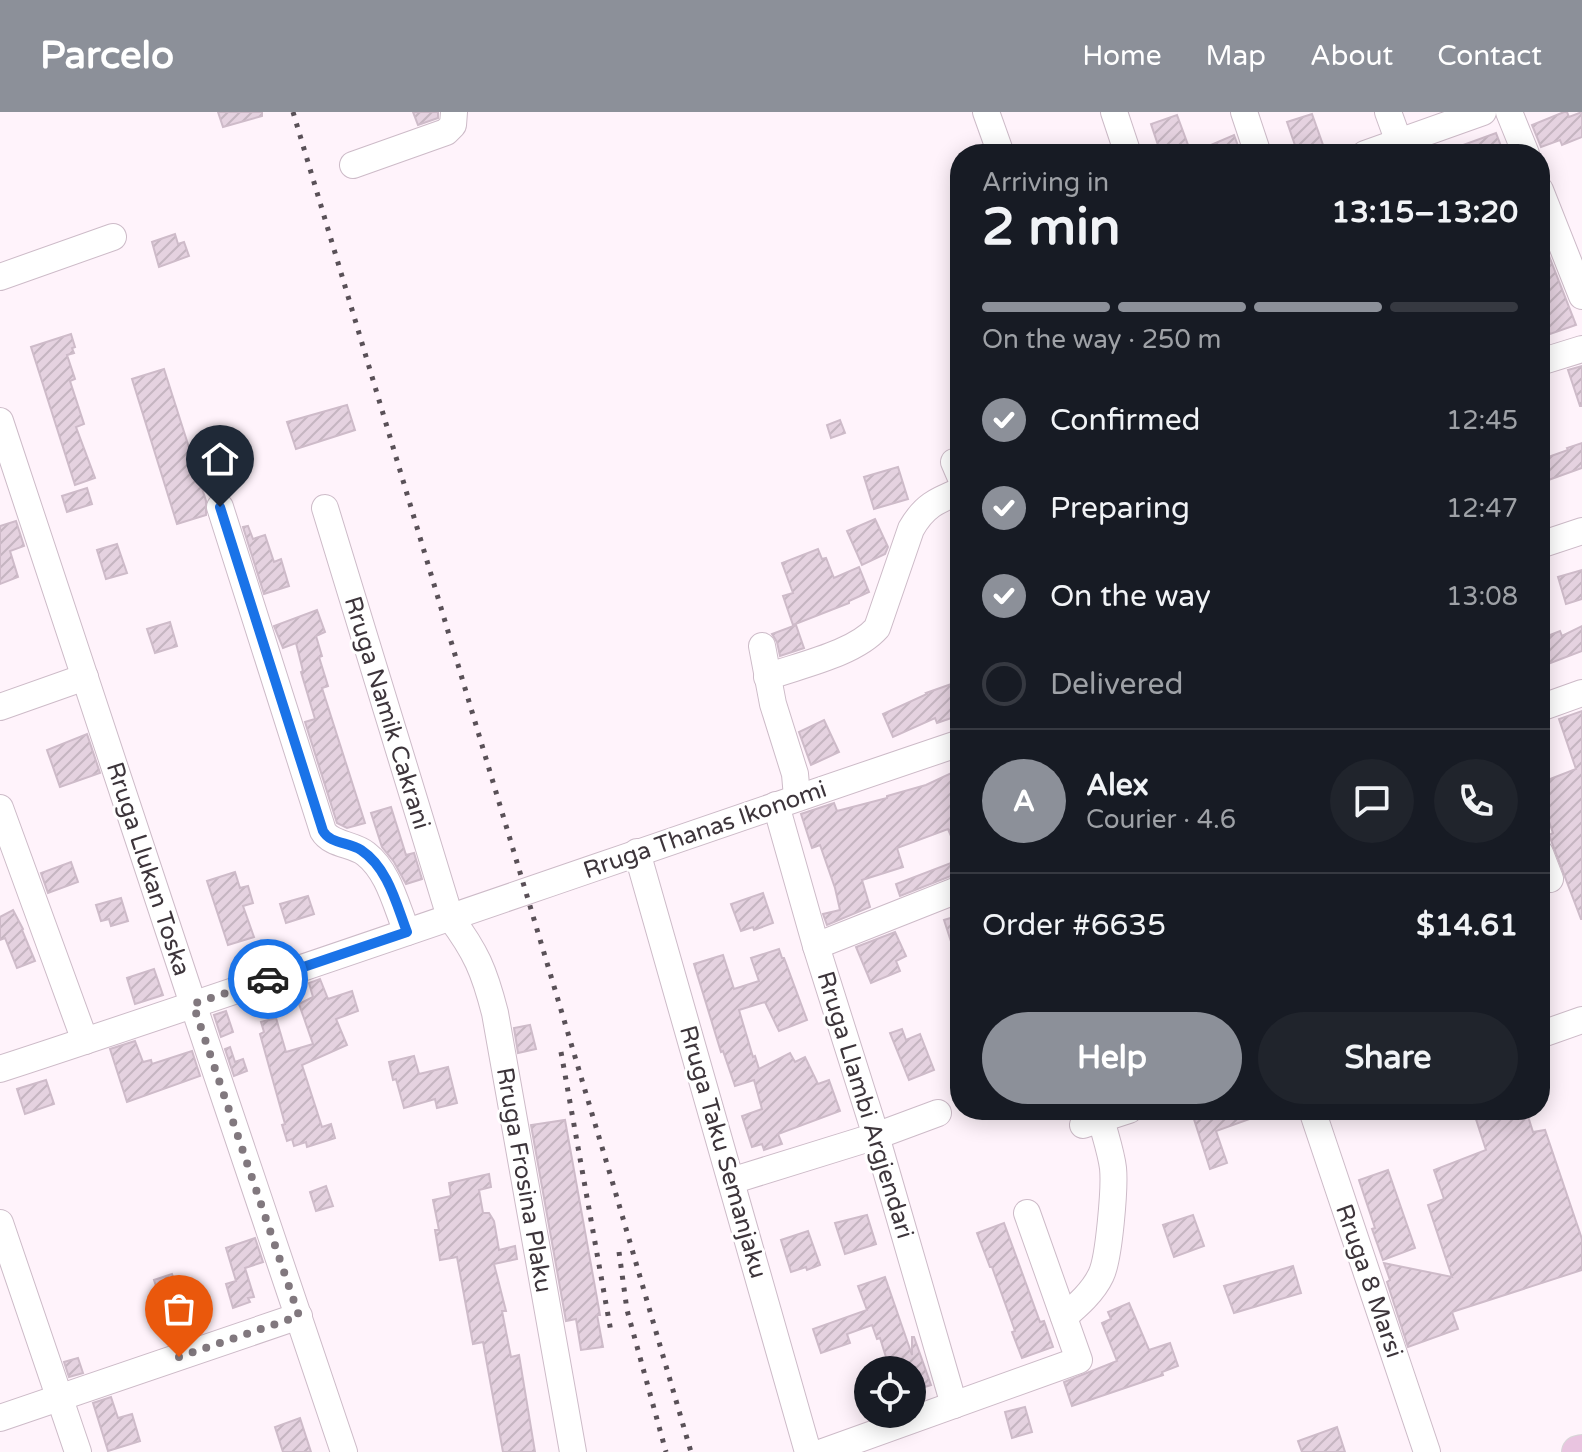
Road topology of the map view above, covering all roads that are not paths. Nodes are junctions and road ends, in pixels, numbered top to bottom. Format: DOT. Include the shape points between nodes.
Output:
graph roads {
  1 [pos="454,112"];
  2 [pos="986,112"];
  3 [pos="1114,112"];
  4 [pos="1244,112"];
  5 [pos="1388,112"];
  6 [pos="1483,112"];
  7 [pos="1509,112"];
  8 [pos="997,144"];
  9 [pos="1125,144"];
  10 [pos="1255,144"];
  11 [pos="1396,144"];
  12 [pos="1408,144"];
  13 [pos="1522,144"];
  14 [pos="353,165"];
  15 [pos="1550,215"];
  16 [pos="113,237"];
  17 [pos="0,277"];
  18 [pos="1582,296"];
  19 [pos="1582,349"];
  20 [pos="1550,359"];
  21 [pos="0,421"];
  22 [pos="950,495"];
  23 [pos="220,507"];
  24 [pos="325,508"];
  25 [pos="1582,531"];
  26 [pos="1550,542"];
  27 [pos="762,646"];
  28 [pos="85,677"];
  29 [pos="767,677"];
  30 [pos="1582,693"];
  31 [pos="1550,704"];
  32 [pos="0,707"];
  33 [pos="950,746"];
  34 [pos="787,801"];
  35 [pos="0,808"];
  36 [pos="637,852"];
  37 [pos="950,893"];
  38 [pos="450,917"];
  39 [pos="407,932"];
  40 [pos="816,946"];
  41 [pos="193,1004"];
  42 [pos="1582,1020"];
  43 [pos="1550,1031"];
  44 [pos="85,1041"];
  45 [pos="0,1069"];
  46 [pos="938,1113"];
  47 [pos="1098,1120"];
  48 [pos="1315,1120"];
  49 [pos="876,1136"];
  50 [pos="731,1181"];
  51 [pos="1027,1213"];
  52 [pos="0,1223"];
  53 [pos="299,1316"];
  54 [pos="1064,1317"];
  55 [pos="60,1398"];
  56 [pos="954,1405"];
  57 [pos="0,1418"];
  58 [pos="78,1452"];
  59 [pos="344,1452"];
  60 [pos="573,1452"];
  61 [pos="808,1452"];
  62 [pos="823,1452"];
  63 [pos="1427,1452"];
  1 -- 14 [label="street" via="446,132"];
  2 -- 8 [label="street"];
  3 -- 9 [label="street"];
  4 -- 10 [label="street"];
  5 -- 11 [label="street"];
  6 -- 12 [label="street"];
  7 -- 13 [label="street"];
  15 -- 18 [label="street"];
  16 -- 17 [label="street"];
  19 -- 20 [label="street"];
  21 -- 28 [label="street, Rruga Llukan Toska"];
  22 -- 29 [label="street" via="919,514 877,628 867,639"];
  23 -- 39 [label="street" via="323,831 358,848 382,871"];
  24 -- 38 [label="street, Rruga Namik Cakrani"];
  25 -- 26 [label="street"];
  27 -- 29 [label="street, Rruga Llambi Argjendari"];
  28 -- 32 [label="street"];
  28 -- 41 [label="street, Rruga Llukan Toska"];
  29 -- 34 [label="street, Rruga Llambi Argjendari" via="795,774"];
  30 -- 31 [label="street"];
  33 -- 34 [label="street, Rruga Thanas Ikonomi"];
  34 -- 36 [label="street, Rruga Thanas Ikonomi"];
  34 -- 40 [label="street, Rruga Llambi Argjendari"];
  35 -- 44 [label="street"];
  36 -- 38 [label="street, Rruga Thanas Ikonomi"];
  36 -- 50 [label="street, Rruga Taku Semanjaku"];
  37 -- 40 [label="street"];
  38 -- 39 [label="street, Rruga Thanas Ikonomi"];
  38 -- 60 [label="street, Rruga Frosina Plaku" via="481,964 495,1013"];
  39 -- 41 [label="street, Rruga Thanas Ikonomi"];
  40 -- 49 [label="street, Rruga Llambi Argjendari"];
  41 -- 44 [label="street, Rruga Thanas Ikonomi"];
  41 -- 53 [label="street, Rruga Llukan Toska"];
  42 -- 43 [label="street"];
  44 -- 45 [label="street, Rruga Thanas Ikonomi"];
  46 -- 49 [label="street"];
  47 -- 54 [label="street" via="1092,1122 1113,1170 1102,1274"];
  48 -- 63 [label="street, Rruga 8 Marsi"];
  49 -- 50 [label="street"];
  49 -- 56 [label="street, Rruga Llambi Argjendari"];
  50 -- 61 [label="street, Rruga Taku Semanjaku"];
  51 -- 54 [label="street"];
  52 -- 55 [label="street"];
  53 -- 55 [label="street"];
  53 -- 59 [label="street, Rruga Llukan Toska"];
  54 -- 56 [label="street" via="1079,1360"];
  55 -- 57 [label="street"];
  55 -- 58 [label="street"];
  56 -- 62 [label="street"];
}
